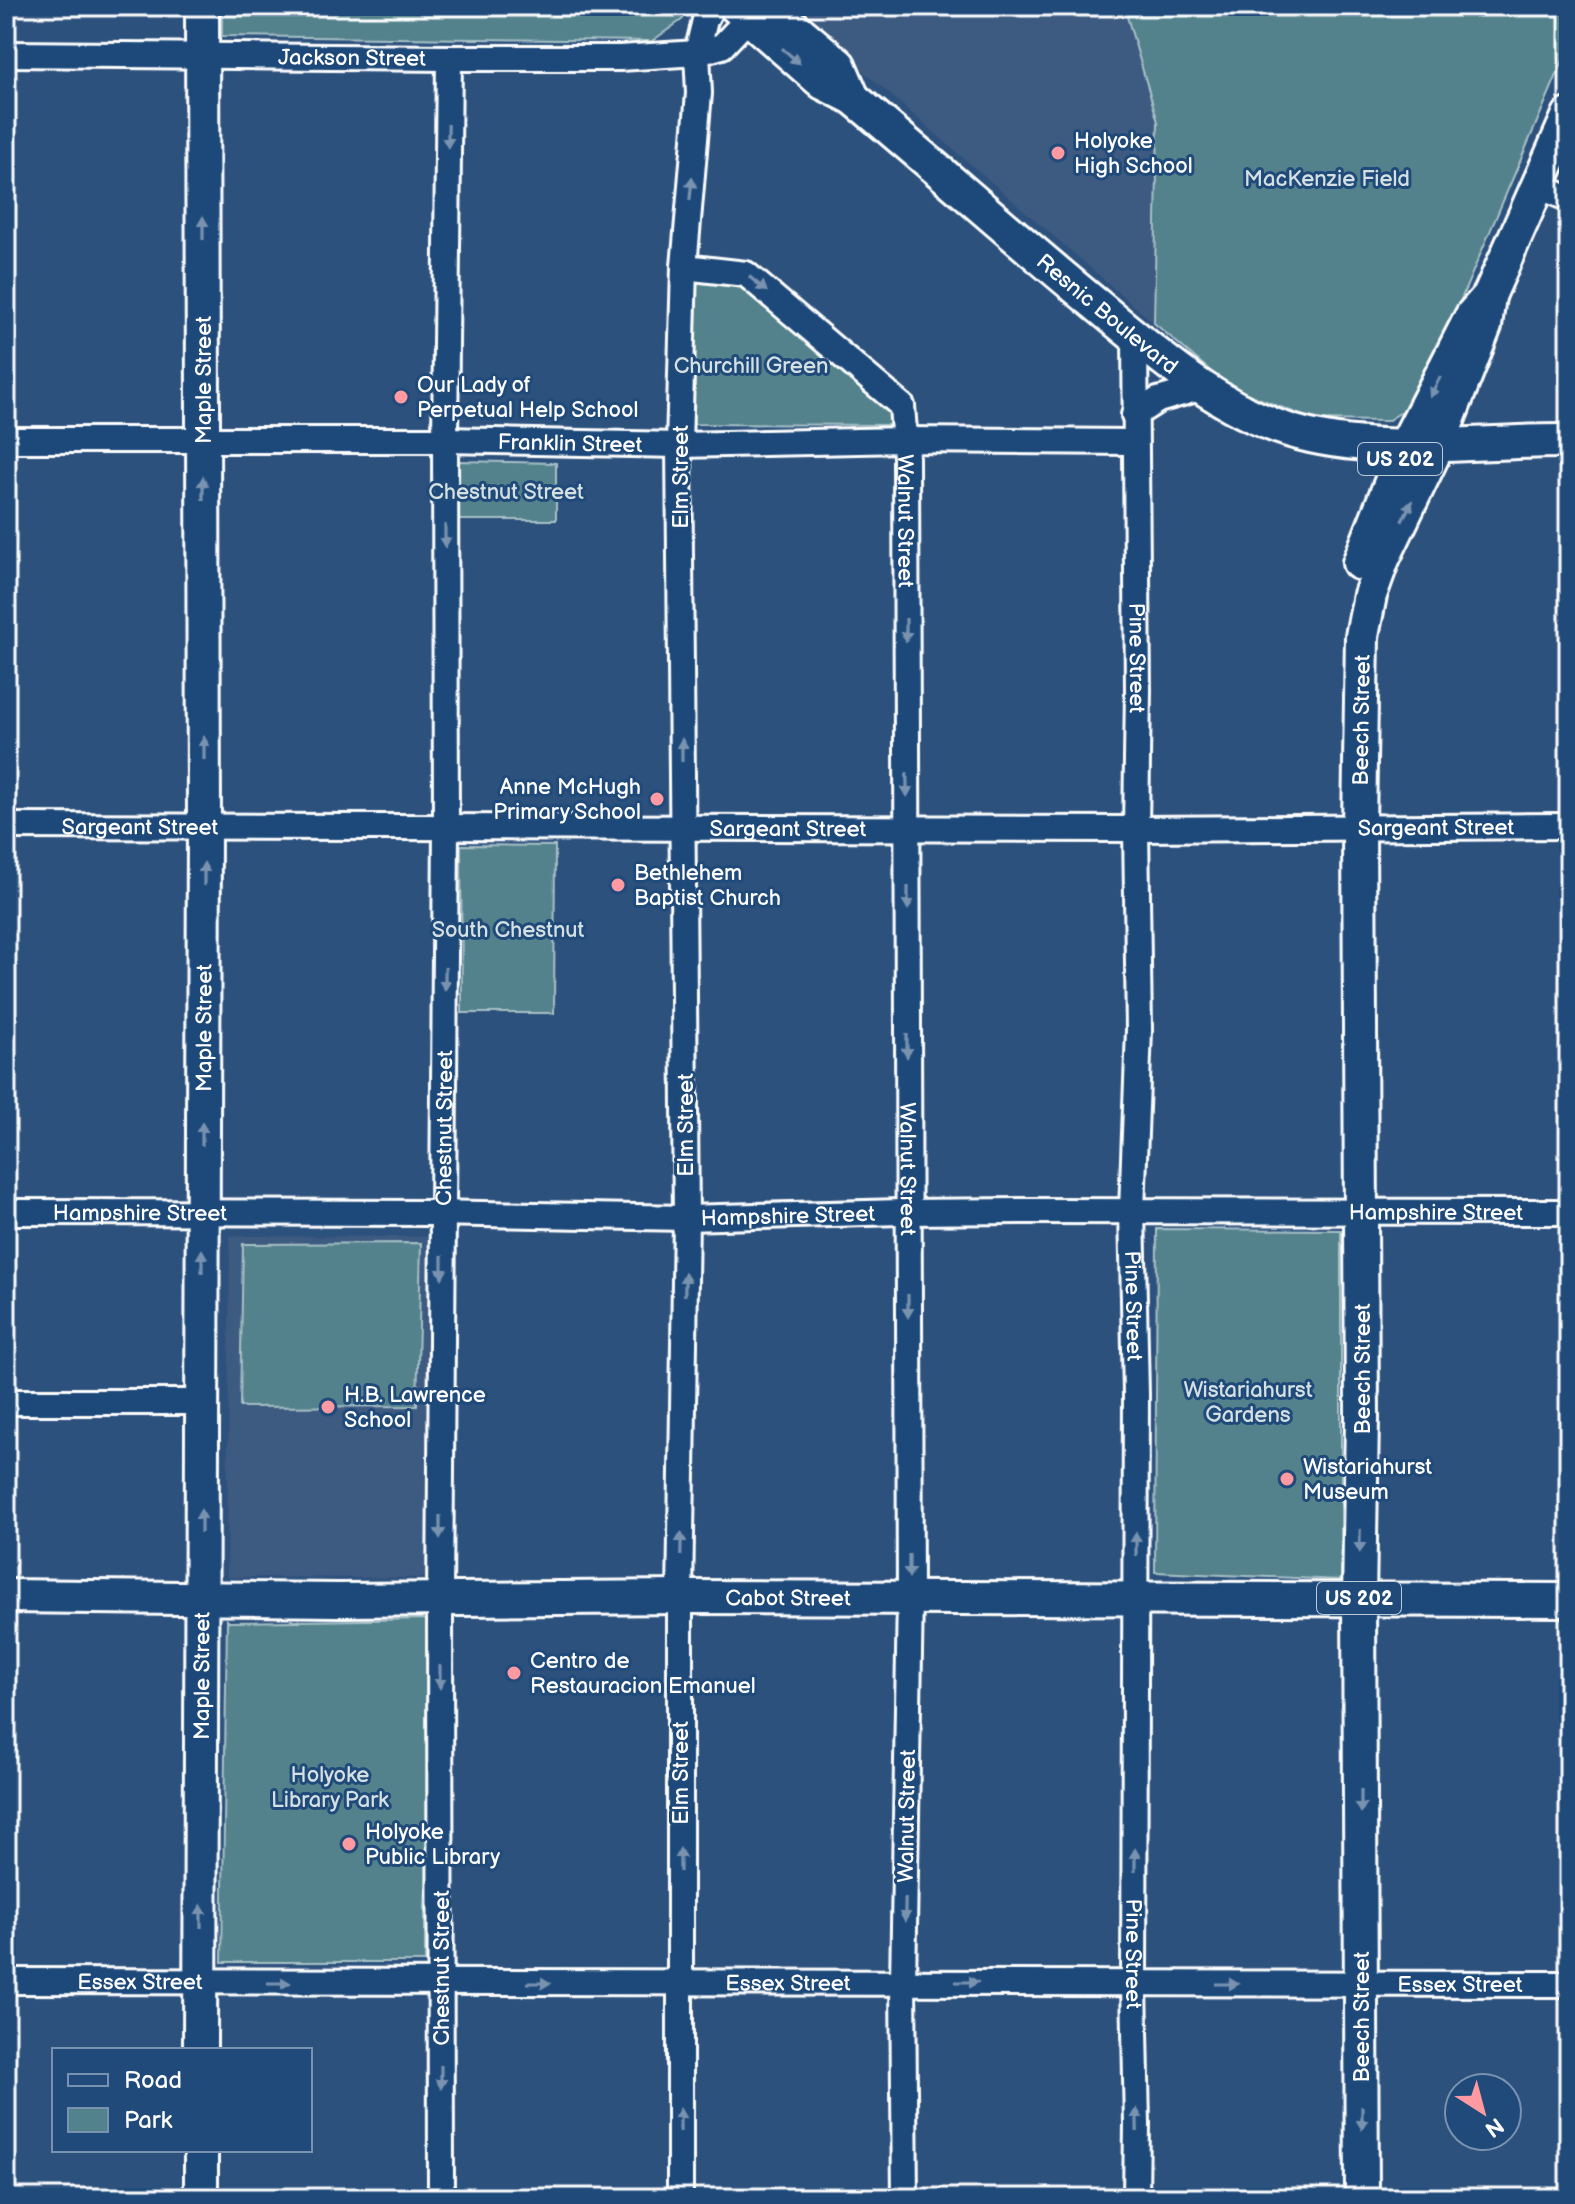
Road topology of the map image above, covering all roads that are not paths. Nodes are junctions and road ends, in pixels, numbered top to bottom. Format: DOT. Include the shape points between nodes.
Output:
graph roads {
  1 [pos="202,6"];
  2 [pos="712,6"];
  3 [pos="754,9"];
  4 [pos="697,53"];
  5 [pos="6,54"];
  6 [pos="202,55"];
  7 [pos="449,58"];
  8 [pos="1569,115"];
  9 [pos="1539,186"];
  10 [pos="1569,199"];
  11 [pos="684,267"];
  12 [pos="1489,296"];
  13 [pos="1135,336"];
  14 [pos="1203,387"];
  15 [pos="1134,415"];
  16 [pos="6,440"];
  17 [pos="445,440"];
  18 [pos="905,440"];
  19 [pos="203,441"];
  20 [pos="1569,441"];
  21 [pos="1134,442"];
  22 [pos="1439,443"];
  23 [pos="1406,444"];
  24 [pos="679,445"];
  25 [pos="1362,636"];
  26 [pos="6,826"];
  27 [pos="204,826"];
  28 [pos="1569,826"];
  29 [pos="446,827"];
  30 [pos="1359,827"];
  31 [pos="683,828"];
  32 [pos="908,828"];
  33 [pos="1136,829"];
  34 [pos="1132,1210"];
  35 [pos="1362,1211"];
  36 [pos="6,1212"];
  37 [pos="202,1212"];
  38 [pos="907,1212"];
  39 [pos="1569,1212"];
  40 [pos="442,1213"];
  41 [pos="686,1218"];
  42 [pos="6,1402"];
  43 [pos="202,1402"];
  44 [pos="6,1596"];
  45 [pos="680,1597"];
  46 [pos="910,1598"];
  47 [pos="1136,1598"];
  48 [pos="201,1599"];
  49 [pos="440,1599"];
  50 [pos="1359,1600"];
  51 [pos="1569,1600"];
  52 [pos="6,1981"];
  53 [pos="201,1982"];
  54 [pos="680,1982"];
  55 [pos="903,1982"];
  56 [pos="441,1983"];
  57 [pos="1134,1984"];
  58 [pos="1361,1984"];
  59 [pos="1569,1984"];
  60 [pos="200,2048"];
  61 [pos="201,2152"];
  62 [pos="201,2198"];
  63 [pos="441,2198"];
  64 [pos="680,2198"];
  65 [pos="905,2198"];
  66 [pos="1136,2198"];
  67 [pos="1362,2198"];
  1 -- 6 [label="main road, Maple Street"];
  2 -- 4 [label="street"];
  3 -- 4 [label="street, Jackson Street" via="722,46"];
  3 -- 13 [label="main road, Resnic Boulevard" via="823,83 853,98"];
  4 -- 7 [label="street, Jackson Street"];
  11 -- 4 [label="street, Elm Street, one-way" via="699,93"];
  5 -- 6 [label="street, Jackson Street"];
  6 -- 7 [label="street, Jackson Street"];
  19 -- 6 [label="main road, Maple Street, one-way"];
  7 -- 17 [label="street, Chestnut Street, one-way"];
  8 -- 9 [label="main road, Beech Street / US 202"];
  9 -- 10 [label="street"];
  9 -- 12 [label="main road, Beech Street / US 202"];
  11 -- 18 [label="street, Walnut Street, one-way" via="746,274 902,406"];
  11 -- 24 [label="street, Elm Street"];
  12 -- 22 [label="main road, Beech Street / US 202" via="1485,326"];
  12 -- 23 [label="main road, Beech Street / US 202, one-way" via="1472,315"];
  13 -- 14 [label="main road, Resnic Boulevard"];
  13 -- 15 [label="street, Pine Street"];
  14 -- 15 [label="street" via="1158,400"];
  14 -- 23 [label="main road, Resnic Boulevard" via="1290,431 1372,445"];
  15 -- 21 [label="street, Pine Street"];
  16 -- 19 [label="street, Franklin Street"];
  17 -- 19 [label="street, Franklin Street"];
  17 -- 24 [label="street, Franklin Street"];
  17 -- 29 [label="street, Chestnut Street, one-way"];
  18 -- 21 [label="street, Franklin Street"];
  18 -- 24 [label="street, Franklin Street"];
  18 -- 32 [label="street, Walnut Street, one-way"];
  27 -- 19 [label="main road, Maple Street, one-way"];
  20 -- 22 [label="main road, Resnic Boulevard"];
  21 -- 33 [label="street, Pine Street"];
  22 -- 23 [label="main road, Resnic Boulevard"];
  25 -- 22 [label="main road, Beech Street / US 202, one-way" via="1383,559"];
  23 -- 25 [label="main road, Beech Street / US 202" via="1356,570 1352,598"];
  31 -- 24 [label="street, Elm Street, one-way"];
  25 -- 30 [label="main road, Beech Street / US 202"];
  26 -- 27 [label="street, Sargeant Street"];
  27 -- 29 [label="street, Sargeant Street"];
  37 -- 27 [label="main road, Maple Street, one-way"];
  28 -- 30 [label="street, Sargeant Street"];
  29 -- 31 [label="street, Sargeant Street"];
  29 -- 40 [label="street, Chestnut Street, one-way"];
  30 -- 33 [label="street, Sargeant Street"];
  30 -- 35 [label="main road, Beech Street / US 202"];
  31 -- 32 [label="street, Sargeant Street"];
  31 -- 41 [label="street, Elm Street"];
  32 -- 33 [label="street, Sargeant Street"];
  32 -- 38 [label="street, Walnut Street, one-way"];
  33 -- 34 [label="street, Pine Street" via="1139,1030"];
  34 -- 35 [label="street, Hampshire Street"];
  34 -- 38 [label="street, Hampshire Street"];
  47 -- 34 [label="street, Pine Street, one-way"];
  35 -- 39 [label="street, Hampshire Street"];
  35 -- 50 [label="main road, Beech Street / US 202, one-way"];
  36 -- 37 [label="street, Hampshire Street"];
  37 -- 40 [label="street, Hampshire Street"];
  43 -- 37 [label="main road, Maple Street, one-way"];
  38 -- 41 [label="street, Hampshire Street"];
  38 -- 46 [label="street, Walnut Street, one-way"];
  40 -- 41 [label="street, Hampshire Street"];
  40 -- 49 [label="street, Chestnut Street, one-way"];
  45 -- 41 [label="street, Elm Street, one-way"];
  42 -- 43 [label="street"];
  48 -- 43 [label="main road, Maple Street, one-way"];
  44 -- 48 [label="main road, Cabot Street"];
  45 -- 46 [label="main road, Cabot Street"];
  45 -- 49 [label="main road, Cabot Street"];
  54 -- 45 [label="street, Elm Street, one-way"];
  46 -- 47 [label="main road, Cabot Street"];
  46 -- 55 [label="street, Walnut Street, one-way"];
  47 -- 50 [label="main road, Cabot Street"];
  57 -- 47 [label="street, Pine Street, one-way"];
  48 -- 49 [label="main road, Cabot Street"];
  53 -- 48 [label="main road, Maple Street, one-way"];
  49 -- 56 [label="street, Chestnut Street, one-way"];
  50 -- 51 [label="main road, Cabot Street"];
  50 -- 58 [label="main road, Beech Street / US 202, one-way"];
  52 -- 53 [label="street, Essex Street"];
  53 -- 56 [label="street, Essex Street, one-way"];
  53 -- 60 [label="main road, Maple Street"];
  54 -- 55 [label="street, Essex Street"];
  56 -- 54 [label="street, Essex Street, one-way"];
  64 -- 54 [label="street, Elm Street, one-way"];
  55 -- 57 [label="street, Essex Street, one-way"];
  55 -- 65 [label="street, Walnut Street"];
  56 -- 63 [label="street, Chestnut Street, one-way"];
  57 -- 58 [label="street, Essex Street, one-way"];
  66 -- 57 [label="street, Pine Street, one-way"];
  58 -- 59 [label="street, Essex Street"];
  58 -- 67 [label="main road, Beech Street / US 202, one-way"];
  61 -- 62 [label="main road"];
}
